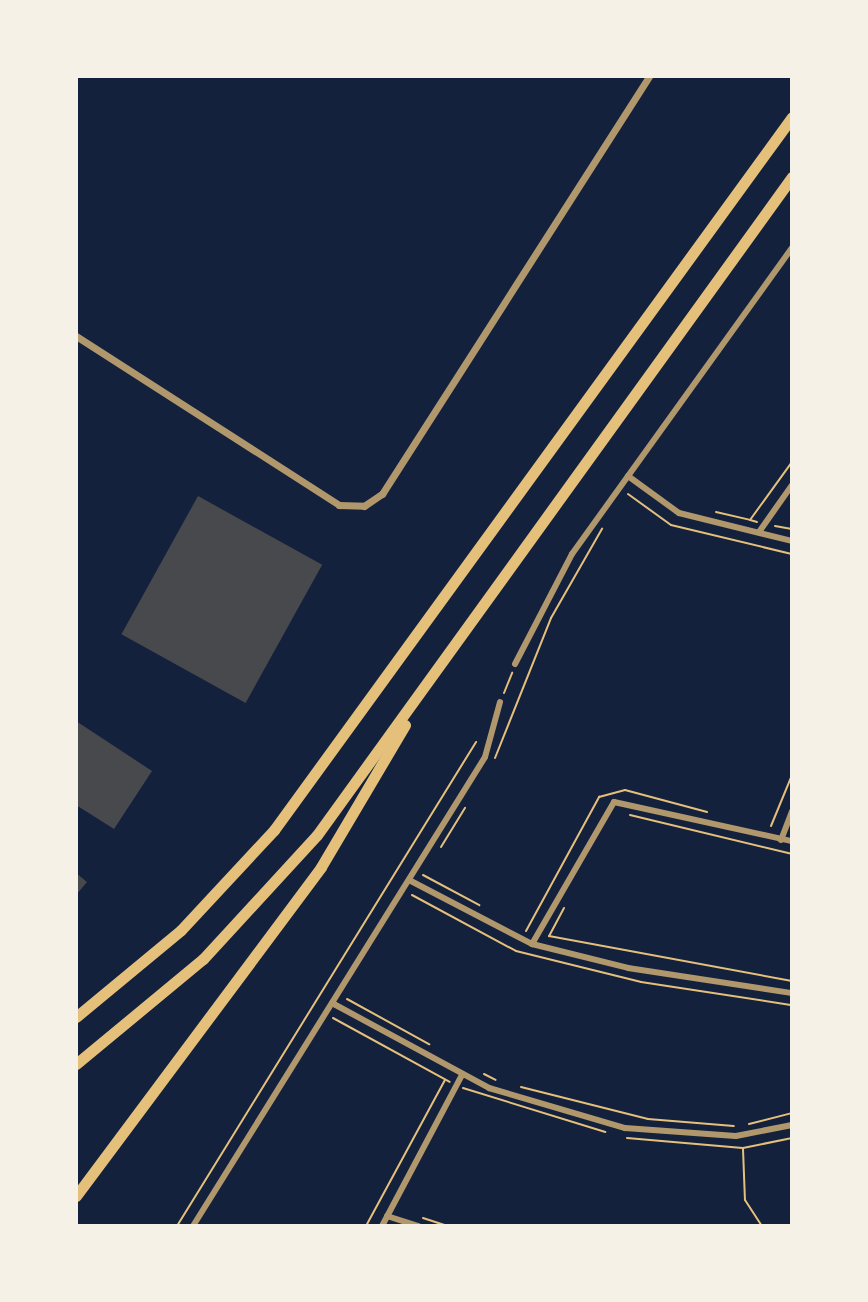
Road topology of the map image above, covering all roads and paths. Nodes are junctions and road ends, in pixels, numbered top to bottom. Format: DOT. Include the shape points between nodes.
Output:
graph roads {
  1 [pos="649,76"];
  2 [pos="792,117"];
  3 [pos="792,177"];
  4 [pos="792,248"];
  5 [pos="76,336"];
  6 [pos="628,476"];
  7 [pos="792,485"];
  8 [pos="707,510"];
  9 [pos="780,519"];
  10 [pos="750,520"];
  11 [pos="780,524"];
  12 [pos="759,532"];
  13 [pos="792,541"];
  14 [pos="515,664"];
  15 [pos="429,681"];
  16 [pos="500,702"];
  17 [pos="476,742"];
  18 [pos="792,775"];
  19 [pos="792,811"];
  20 [pos="618,812"];
  21 [pos="712,814"];
  22 [pos="755,825"];
  23 [pos="770,829"];
  24 [pos="784,832"];
  25 [pos="781,840"];
  26 [pos="792,841"];
  27 [pos="792,854"];
  28 [pos="423,875"];
  29 [pos="409,880"];
  30 [pos="568,901"];
  31 [pos="487,910"];
  32 [pos="513,924"];
  33 [pos="525,931"];
  34 [pos="537,934"];
  35 [pos="549,936"];
  36 [pos="532,944"];
  37 [pos="792,981"];
  38 [pos="792,993"];
  39 [pos="346,999"];
  40 [pos="332,1003"];
  41 [pos="76,1017"];
  42 [pos="434,1047"];
  43 [pos="76,1064"];
  44 [pos="473,1068"];
  45 [pos="462,1075"];
  46 [pos="446,1079"];
  47 [pos="792,1113"];
  48 [pos="792,1125"];
  49 [pos="743,1148"];
  50 [pos="76,1196"];
  51 [pos="387,1216"];
  52 [pos="177,1226"];
  53 [pos="193,1226"];
  54 [pos="366,1226"];
  55 [pos="382,1226"];
  56 [pos="418,1226"];
  57 [pos="762,1226"];
  1 -- 5 [label="street" via="382,494 364,506 339,505"];
  2 -- 41 [label="highway" via="295,804 181,930"];
  3 -- 15 [label="highway"];
  4 -- 6 [label="street"];
  6 -- 12 [label="street" via="679,513"];
  6 -- 14 [label="street" via="572,554"];
  7 -- 12 [label="street"];
  8 -- 10 [label="path"];
  9 -- 11 [label="path"];
  12 -- 13 [label="street"];
  14 -- 16 [label="path"];
  15 -- 43 [label="highway" via="251,911 153,1004"];
  15 -- 50 [label="highway" via="321,867"];
  16 -- 29 [label="street" via="485,757"];
  17 -- 52 [label="path"];
  18 -- 23 [label="path"];
  19 -- 24 [label="street"];
  20 -- 27 [label="path"];
  21 -- 33 [label="path" via="625,790 599,797"];
  22 -- 23 [label="path"];
  23 -- 24 [label="path"];
  24 -- 25 [label="street"];
  25 -- 26 [label="street"];
  25 -- 34 [label="street" via="614,802"];
  28 -- 31 [label="path"];
  29 -- 36 [label="street"];
  29 -- 40 [label="street"];
  30 -- 35 [label="path"];
  32 -- 33 [label="path"];
  33 -- 34 [label="path"];
  34 -- 35 [label="path"];
  34 -- 36 [label="street"];
  35 -- 37 [label="path"];
  36 -- 38 [label="street" via="628,968"];
  39 -- 42 [label="path"];
  40 -- 45 [label="street"];
  40 -- 53 [label="street"];
  44 -- 47 [label="path" via="648,1119 736,1126"];
  45 -- 48 [label="street" via="625,1128 736,1136"];
  45 -- 51 [label="street"];
  46 -- 54 [label="path"];
  49 -- 57 [label="path" via="745,1200"];
  51 -- 55 [label="street"];
  51 -- 56 [label="street"];
}
